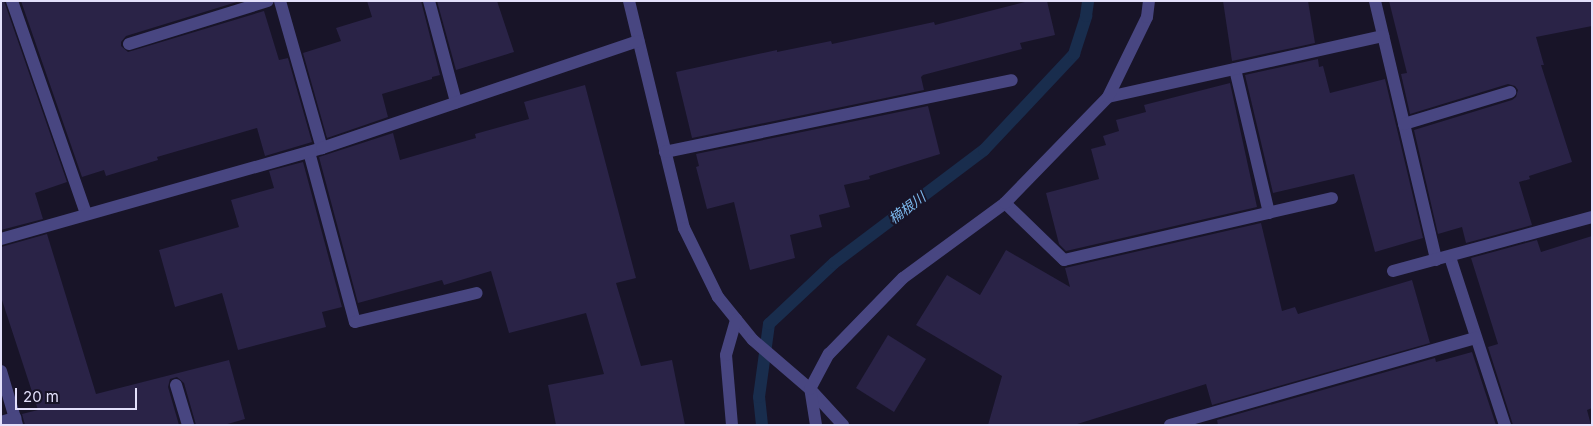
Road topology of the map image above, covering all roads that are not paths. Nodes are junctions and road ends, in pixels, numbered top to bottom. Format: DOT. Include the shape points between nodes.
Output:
graph roads {
  1 [pos="12,1"];
  2 [pos="268,1"];
  3 [pos="280,1"];
  4 [pos="429,1"];
  5 [pos="629,1"];
  6 [pos="1149,1"];
  7 [pos="1375,1"];
  8 [pos="1383,36"];
  9 [pos="638,41"];
  10 [pos="129,44"];
  11 [pos="1235,68"];
  12 [pos="1012,80"];
  13 [pos="1510,92"];
  14 [pos="1108,97"];
  15 [pos="456,102"];
  16 [pos="1404,124"];
  17 [pos="322,148"];
  18 [pos="309,152"];
  19 [pos="665,152"];
  20 [pos="1332,198"];
  21 [pos="1005,203"];
  22 [pos="1269,213"];
  23 [pos="86,214"];
  24 [pos="1592,217"];
  25 [pos="1,239"];
  26 [pos="1450,257"];
  27 [pos="1436,260"];
  28 [pos="1393,271"];
  29 [pos="477,293"];
  30 [pos="736,320"];
  31 [pos="1476,338"];
  32 [pos="1,372"];
  33 [pos="176,385"];
  34 [pos="810,389"];
  35 [pos="16,421"];
  36 [pos="1,422"];
  37 [pos="188,425"];
  38 [pos="732,425"];
  39 [pos="816,425"];
  40 [pos="843,425"];
  41 [pos="1170,425"];
  42 [pos="1505,425"];
  1 -- 23 [label="street"];
  2 -- 10 [label="street"];
  3 -- 17 [label="street"];
  4 -- 15 [label="street"];
  5 -- 9 [label="street"];
  6 -- 14 [label="street" via="1147,17"];
  7 -- 8 [label="street"];
  8 -- 11 [label="street"];
  8 -- 16 [label="street"];
  9 -- 15 [label="street"];
  9 -- 19 [label="street"];
  11 -- 14 [label="street"];
  11 -- 22 [label="street"];
  12 -- 19 [label="street"];
  13 -- 16 [label="street"];
  14 -- 21 [label="street"];
  15 -- 17 [label="street"];
  16 -- 27 [label="street"];
  17 -- 18 [label="street"];
  18 -- 23 [label="street"];
  18 -- 29 [label="street" via="355,322"];
  19 -- 30 [label="street" via="684,228 718,297"];
  20 -- 22 [label="street"];
  21 -- 22 [label="street" via="1064,260"];
  21 -- 34 [label="street" via="903,278 829,354"];
  23 -- 25 [label="street"];
  24 -- 26 [label="street"];
  26 -- 27 [label="street"];
  26 -- 31 [label="street"];
  27 -- 28 [label="street"];
  30 -- 34 [label="street" via="752,340"];
  30 -- 38 [label="street" via="726,354"];
  31 -- 41 [label="street"];
  31 -- 42 [label="street"];
  32 -- 35 [label="street"];
  33 -- 37 [label="street"];
  34 -- 39 [label="street"];
  34 -- 40 [label="street"];
  35 -- 36 [label="street"];
}
